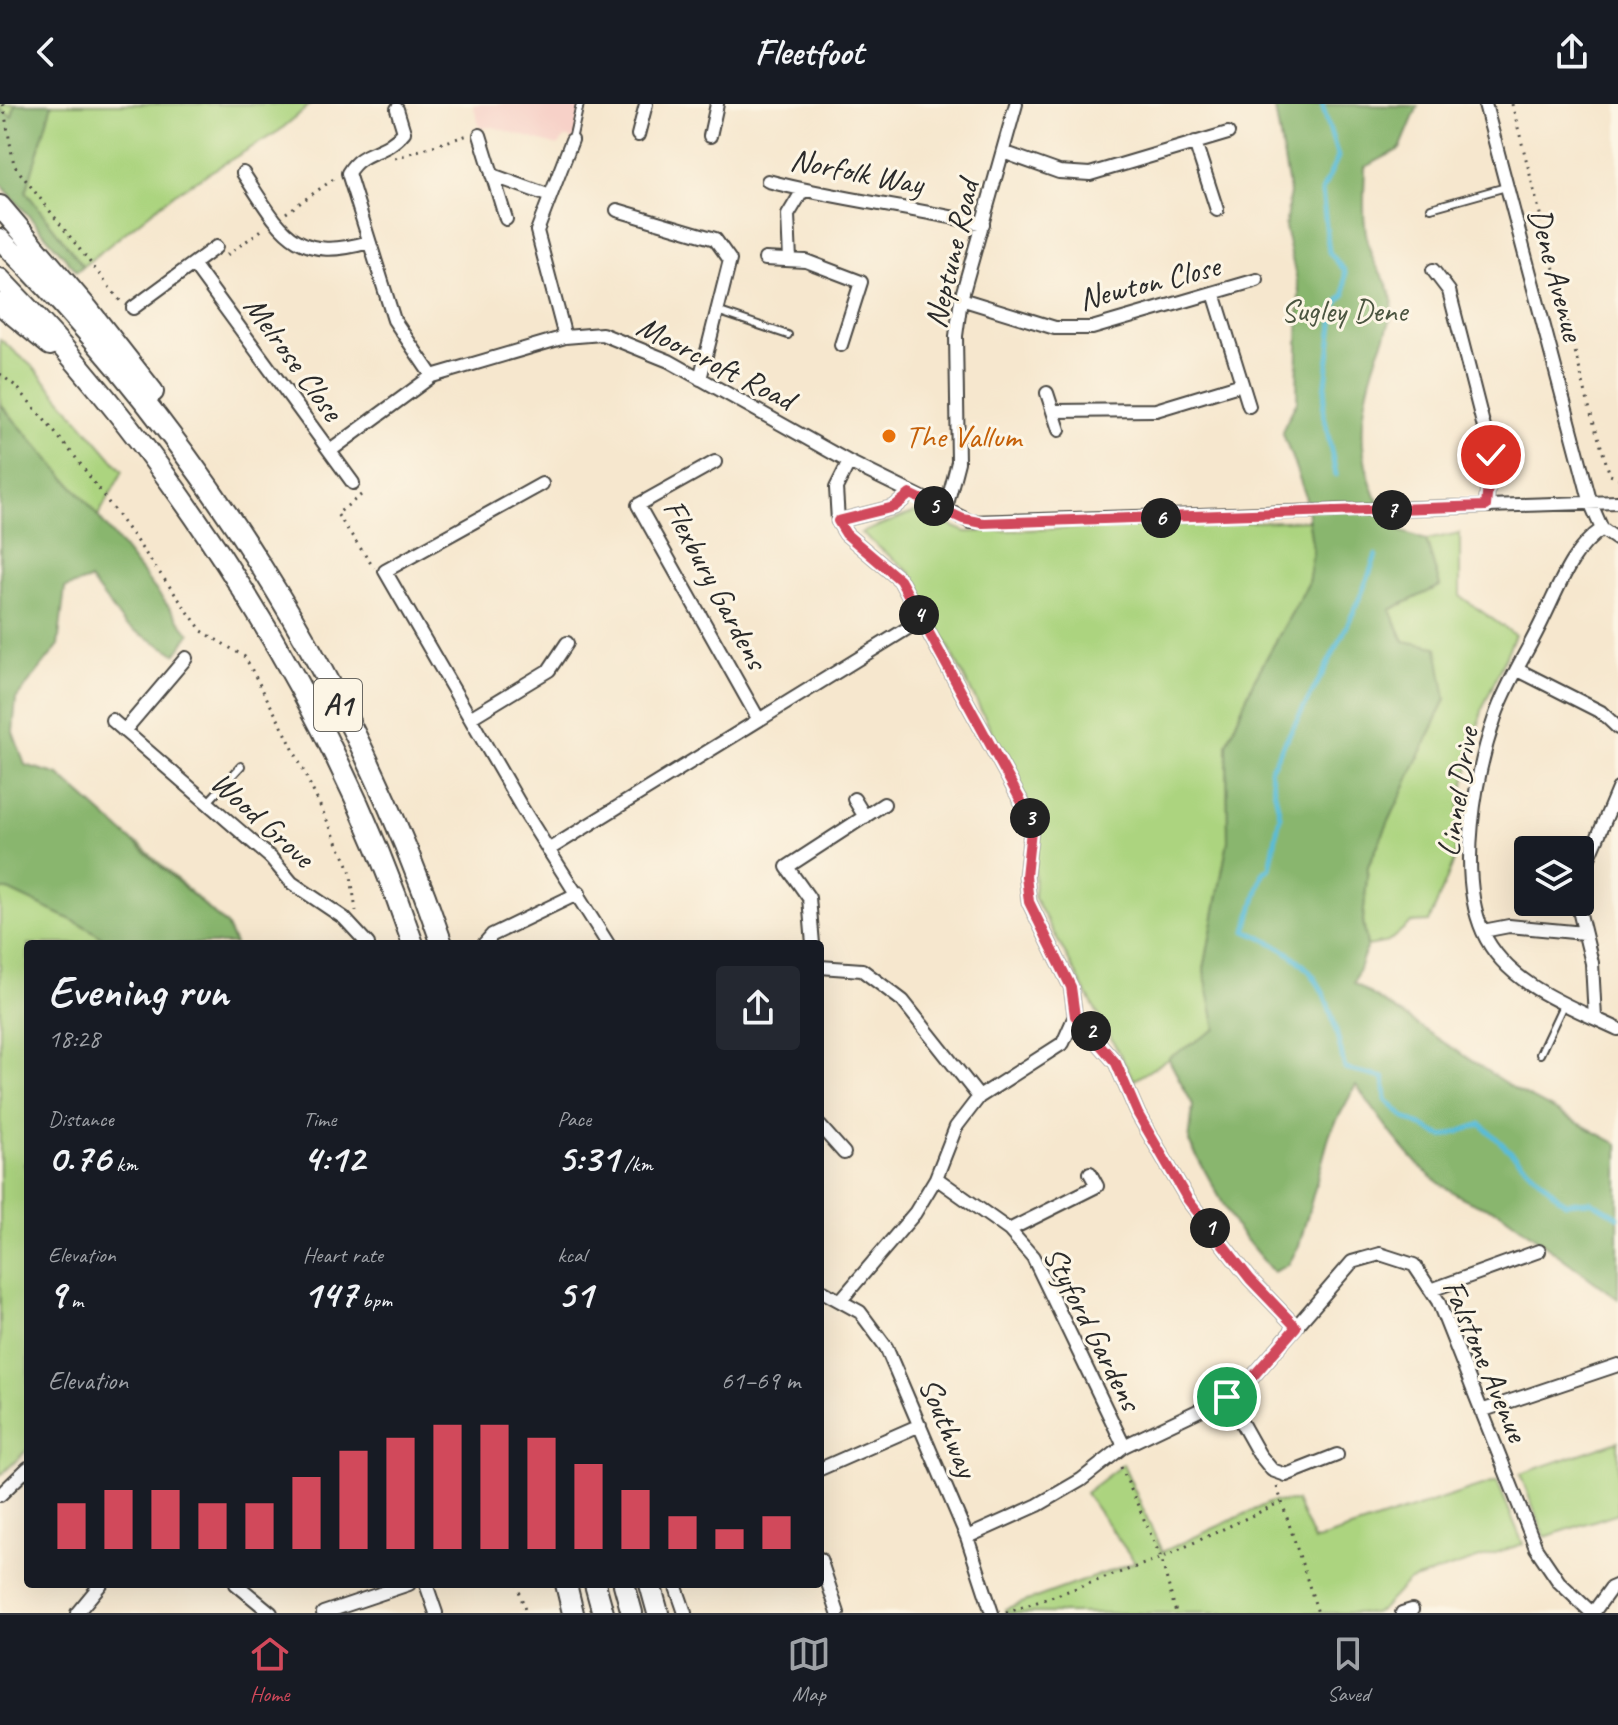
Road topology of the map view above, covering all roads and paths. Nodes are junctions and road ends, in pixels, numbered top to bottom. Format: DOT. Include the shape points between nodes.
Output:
graph roads {
  1 [pos="580,104"];
  2 [pos="646,104"];
  3 [pos="717,104"];
  4 [pos="1016,104"];
  5 [pos="1485,104"];
  6 [pos="1512,104"];
  7 [pos="2,107"];
  8 [pos="397,109"];
  9 [pos="1228,133"];
  10 [pos="480,135"];
  11 [pos="638,135"];
  12 [pos="710,136"];
  13 [pos="572,140"];
  14 [pos="1195,142"];
  15 [pos="1003,152"];
  16 [pos="243,173"];
  17 [pos="492,175"];
  18 [pos="768,181"];
  19 [pos="1506,187"];
  20 [pos="803,190"];
  21 [pos="550,196"];
  22 [pos="0,206"];
  23 [pos="1431,208"];
  24 [pos="617,210"];
  25 [pos="1217,210"];
  26 [pos="506,219"];
  27 [pos="983,224"];
  28 [pos="0,239"];
  29 [pos="369,242"];
  30 [pos="216,247"];
  31 [pos="765,259"];
  32 [pos="790,260"];
  33 [pos="193,264"];
  34 [pos="1433,270"];
  35 [pos="0,279"];
  36 [pos="1257,280"];
  37 [pos="1214,293"];
  38 [pos="961,299"];
  39 [pos="0,304"];
  40 [pos="133,308"];
  41 [pos="717,311"];
  42 [pos="788,335"];
  43 [pos="565,337"];
  44 [pos="841,345"];
  45 [pos="85,372"];
  46 [pos="0,374"];
  47 [pos="432,376"];
  48 [pos="700,379"];
  49 [pos="1242,384"];
  50 [pos="1047,393"];
  51 [pos="1249,406"];
  52 [pos="1053,411"];
  53 [pos="1059,430"];
  54 [pos="330,451"];
  55 [pos="715,462"];
  56 [pos="849,462"];
  57 [pos="1618,478"];
  58 [pos="204,482"];
  59 [pos="353,483"];
  60 [pos="542,484"];
  61 [pos="910,494"];
  62 [pos="1618,502"];
  63 [pos="1591,504"];
  64 [pos="1486,506"];
  65 [pos="945,512"];
  66 [pos="838,521"];
  67 [pos="1602,529"];
  68 [pos="1618,540"];
  69 [pos="385,571"];
  70 [pos="921,620"];
  71 [pos="567,643"];
  72 [pos="186,658"];
  73 [pos="1518,670"];
  74 [pos="470,718"];
  75 [pos="112,720"];
  76 [pos="759,720"];
  77 [pos="1618,728"];
  78 [pos="124,731"];
  79 [pos="241,766"];
  80 [pos="1618,789"];
  81 [pos="854,799"];
  82 [pos="207,803"];
  83 [pos="884,804"];
  84 [pos="865,817"];
  85 [pos="1594,846"];
  86 [pos="548,850"];
  87 [pos="579,893"];
  88 [pos="1580,916"];
  89 [pos="360,920"];
  90 [pos="1483,931"];
  91 [pos="1584,933"];
  92 [pos="364,940"];
  93 [pos="411,940"];
  94 [pos="440,940"];
  95 [pos="488,940"];
  96 [pos="606,940"];
  97 [pos="813,940"];
  98 [pos="824,967"];
  99 [pos="1565,1002"];
  100 [pos="1075,1016"];
  101 [pos="1595,1018"];
  102 [pos="1618,1029"];
  103 [pos="1540,1054"];
  104 [pos="979,1097"];
  105 [pos="824,1130"];
  106 [pos="844,1153"];
  107 [pos="1090,1173"];
  108 [pos="936,1178"];
  109 [pos="1009,1230"];
  110 [pos="1539,1251"];
  111 [pos="1431,1290"];
  112 [pos="824,1292"];
  113 [pos="841,1300"];
  114 [pos="1296,1327"];
  115 [pos="1618,1365"];
  116 [pos="1227,1397"];
  117 [pos="1481,1411"];
  118 [pos="920,1425"];
  119 [pos="1119,1450"];
  120 [pos="1337,1455"];
  121 [pos="824,1467"];
  122 [pos="1272,1470"];
  123 [pos="24,1472"];
  124 [pos="0,1495"];
  125 [pos="1281,1502"];
  126 [pos="967,1537"];
  127 [pos="1161,1558"];
  128 [pos="824,1571"];
  129 [pos="1618,1585"];
  130 [pos="98,1588"];
  131 [pos="241,1588"];
  132 [pos="397,1588"];
  133 [pos="427,1588"];
  134 [pos="518,1588"];
  135 [pos="567,1588"];
  136 [pos="596,1588"];
  137 [pos="625,1588"];
  138 [pos="651,1588"];
  139 [pos="676,1588"];
  140 [pos="77,1613"];
  141 [pos="271,1613"];
  142 [pos="323,1613"];
  143 [pos="436,1613"];
  144 [pos="526,1613"];
  145 [pos="573,1613"];
  146 [pos="603,1613"];
  147 [pos="632,1613"];
  148 [pos="658,1613"];
  149 [pos="685,1613"];
  150 [pos="838,1613"];
  151 [pos="992,1613"];
  152 [pos="1005,1613"];
  153 [pos="1176,1613"];
  154 [pos="1318,1613"];
  155 [pos="1593,1613"];
  1 -- 13 [label="lane"];
  2 -- 11 [label="street"];
  3 -- 12 [label="street"];
  4 -- 15 [label="street, Neptune Road"];
  5 -- 19 [label="street, Dene Avenue"];
  6 -- 57 [label="path" via="1591,414 1610,475"];
  7 -- 40 [label="path" via="14,165 125,308"];
  8 -- 29 [label="street" via="404,132 391,147 356,159 348,173"];
  9 -- 14 [label="street"];
  10 -- 17 [label="street"];
  13 -- 21 [label="street"];
  14 -- 15 [label="street" via="1090,174 1059,172"];
  14 -- 25 [label="street"];
  15 -- 27 [label="street, Neptune Road"];
  16 -- 29 [label="street" via="289,237 319,251"];
  17 -- 21 [label="street"];
  17 -- 26 [label="street"];
  18 -- 20 [label="street, Norfolk Way"];
  19 -- 23 [label="lane"];
  19 -- 63 [label="street, Dene Avenue"];
  20 -- 27 [label="street, Norfolk Way"];
  20 -- 32 [label="street" via="788,215"];
  21 -- 43 [label="street" via="537,231"];
  22 -- 58 [label="highway, A1" via="135,368"];
  24 -- 41 [label="street" via="715,239 730,260"];
  27 -- 38 [label="street, Neptune Road"];
  28 -- 58 [label="highway, A1" via="106,354"];
  29 -- 47 [label="street" via="394,320"];
  30 -- 33 [label="street"];
  31 -- 32 [label="street"];
  32 -- 44 [label="street" via="861,282"];
  33 -- 40 [label="street"];
  33 -- 54 [label="street, Melrose Close"];
  34 -- 64 [label="street" via="1449,291 1491,455"];
  35 -- 45 [label="highway, A1"];
  36 -- 37 [label="street, Newton Close"];
  37 -- 38 [label="street, Newton Close" via="1092,328 1055,328"];
  37 -- 49 [label="street"];
  38 -- 65 [label="street, Neptune Road" via="956,346 958,462"];
  39 -- 45 [label="highway, A1"];
  41 -- 42 [label="lane"];
  41 -- 48 [label="street"];
  43 -- 47 [label="street, Moorcroft Road"];
  43 -- 48 [label="street, Moorcroft Road" via="602,334"];
  45 -- 93 [label="highway, A1" via="182,499 277,649 365,825"];
  46 -- 89 [label="path" via="76,458 202,631 245,657 350,869"];
  47 -- 54 [label="street, Moorcroft Road"];
  48 -- 56 [label="street, Moorcroft Road"];
  49 -- 51 [label="street"];
  49 -- 52 [label="street" via="1156,410"];
  50 -- 52 [label="street"];
  52 -- 53 [label="street"];
  54 -- 59 [label="street, Melrose Close"];
  55 -- 76 [label="street, Flexbury Gardens" via="638,505"];
  56 -- 61 [label="street, Moorcroft Road"];
  56 -- 66 [label="street" via="836,488"];
  58 -- 94 [label="highway, A1" via="302,638 355,736"];
  59 -- 69 [label="path" via="362,494 337,514 371,567"];
  60 -- 69 [label="street"];
  61 -- 65 [label="street, Moorcroft Road"];
  61 -- 66 [label="street" via="894,507"];
  62 -- 63 [label="street"];
  63 -- 64 [label="street"];
  63 -- 67 [label="street, Dene Avenue"];
  64 -- 65 [label="street" via="983,523"];
  66 -- 70 [label="street" via="900,580"];
  67 -- 68 [label="street"];
  67 -- 73 [label="street, Linnel Drive" via="1575,555"];
  69 -- 74 [label="street"];
  70 -- 76 [label="street"];
  70 -- 100 [label="street" via="1032,821 1029,902 1071,987"];
  71 -- 74 [label="street" via="549,670"];
  72 -- 78 [label="street"];
  73 -- 77 [label="street" via="1601,712"];
  73 -- 90 [label="street, Linnel Drive" via="1495,717 1469,842 1471,891"];
  74 -- 86 [label="street"];
  75 -- 78 [label="street, Wood Grove"];
  76 -- 86 [label="street"];
  78 -- 82 [label="street, Wood Grove"];
  79 -- 82 [label="lane"];
  80 -- 85 [label="street"];
  81 -- 84 [label="street"];
  82 -- 92 [label="street, Wood Grove" via="292,883 344,918"];
  83 -- 84 [label="street"];
  84 -- 97 [label="street" via="787,867 809,898"];
  86 -- 87 [label="street"];
  87 -- 95 [label="street"];
  87 -- 96 [label="street"];
  88 -- 91 [label="street"];
  90 -- 91 [label="street" via="1509,926"];
  90 -- 99 [label="street, Linnel Drive" via="1501,962"];
  91 -- 101 [label="street" via="1592,963"];
  98 -- 104 [label="street" via="862,970 903,1001"];
  99 -- 101 [label="street, Linnel Drive"];
  99 -- 103 [label="lane"];
  100 -- 104 [label="street" via="1063,1043"];
  100 -- 114 [label="street" via="1116,1063 1138,1114 1188,1200"];
  101 -- 102 [label="street, Linnel Drive"];
  104 -- 108 [label="street" via="956,1127"];
  105 -- 106 [label="street"];
  107 -- 109 [label="street" via="1097,1186"];
  108 -- 109 [label="street, Styford Gardens"];
  108 -- 113 [label="street" via="915,1213"];
  109 -- 119 [label="street, Styford Gardens" via="1033,1257 1052,1293"];
  110 -- 111 [label="street"];
  111 -- 114 [label="street, Falstone Avenue" via="1414,1265 1380,1254 1352,1262"];
  111 -- 117 [label="street, Falstone Avenue"];
  112 -- 113 [label="street, Southway"];
  113 -- 118 [label="street, Southway" via="860,1312 886,1347"];
  114 -- 116 [label="street, Falstone Avenue" via="1250,1380"];
  115 -- 117 [label="street"];
  116 -- 119 [label="street, Falstone Avenue"];
  116 -- 122 [label="street"];
  117 -- 155 [label="street, Falstone Avenue" via="1536,1548 1559,1582"];
  118 -- 121 [label="street"];
  118 -- 126 [label="street, Southway"];
  119 -- 126 [label="street, Falstone Avenue" via="1038,1505"];
  119 -- 127 [label="path"];
  120 -- 122 [label="street" via="1286,1475"];
  122 -- 125 [label="path"];
  123 -- 124 [label="street"];
  125 -- 127 [label="path"];
  125 -- 154 [label="path"];
  126 -- 151 [label="street, Southway"];
  127 -- 152 [label="path"];
  127 -- 153 [label="path"];
  128 -- 150 [label="street"];
  129 -- 155 [label="street"];
  130 -- 140 [label="street"];
  131 -- 141 [label="street"];
  132 -- 142 [label="street"];
  133 -- 143 [label="street"];
  134 -- 144 [label="path"];
  135 -- 145 [label="highway"];
  136 -- 146 [label="highway"];
  137 -- 147 [label="highway"];
  138 -- 148 [label="highway"];
  139 -- 149 [label="street"];
}
